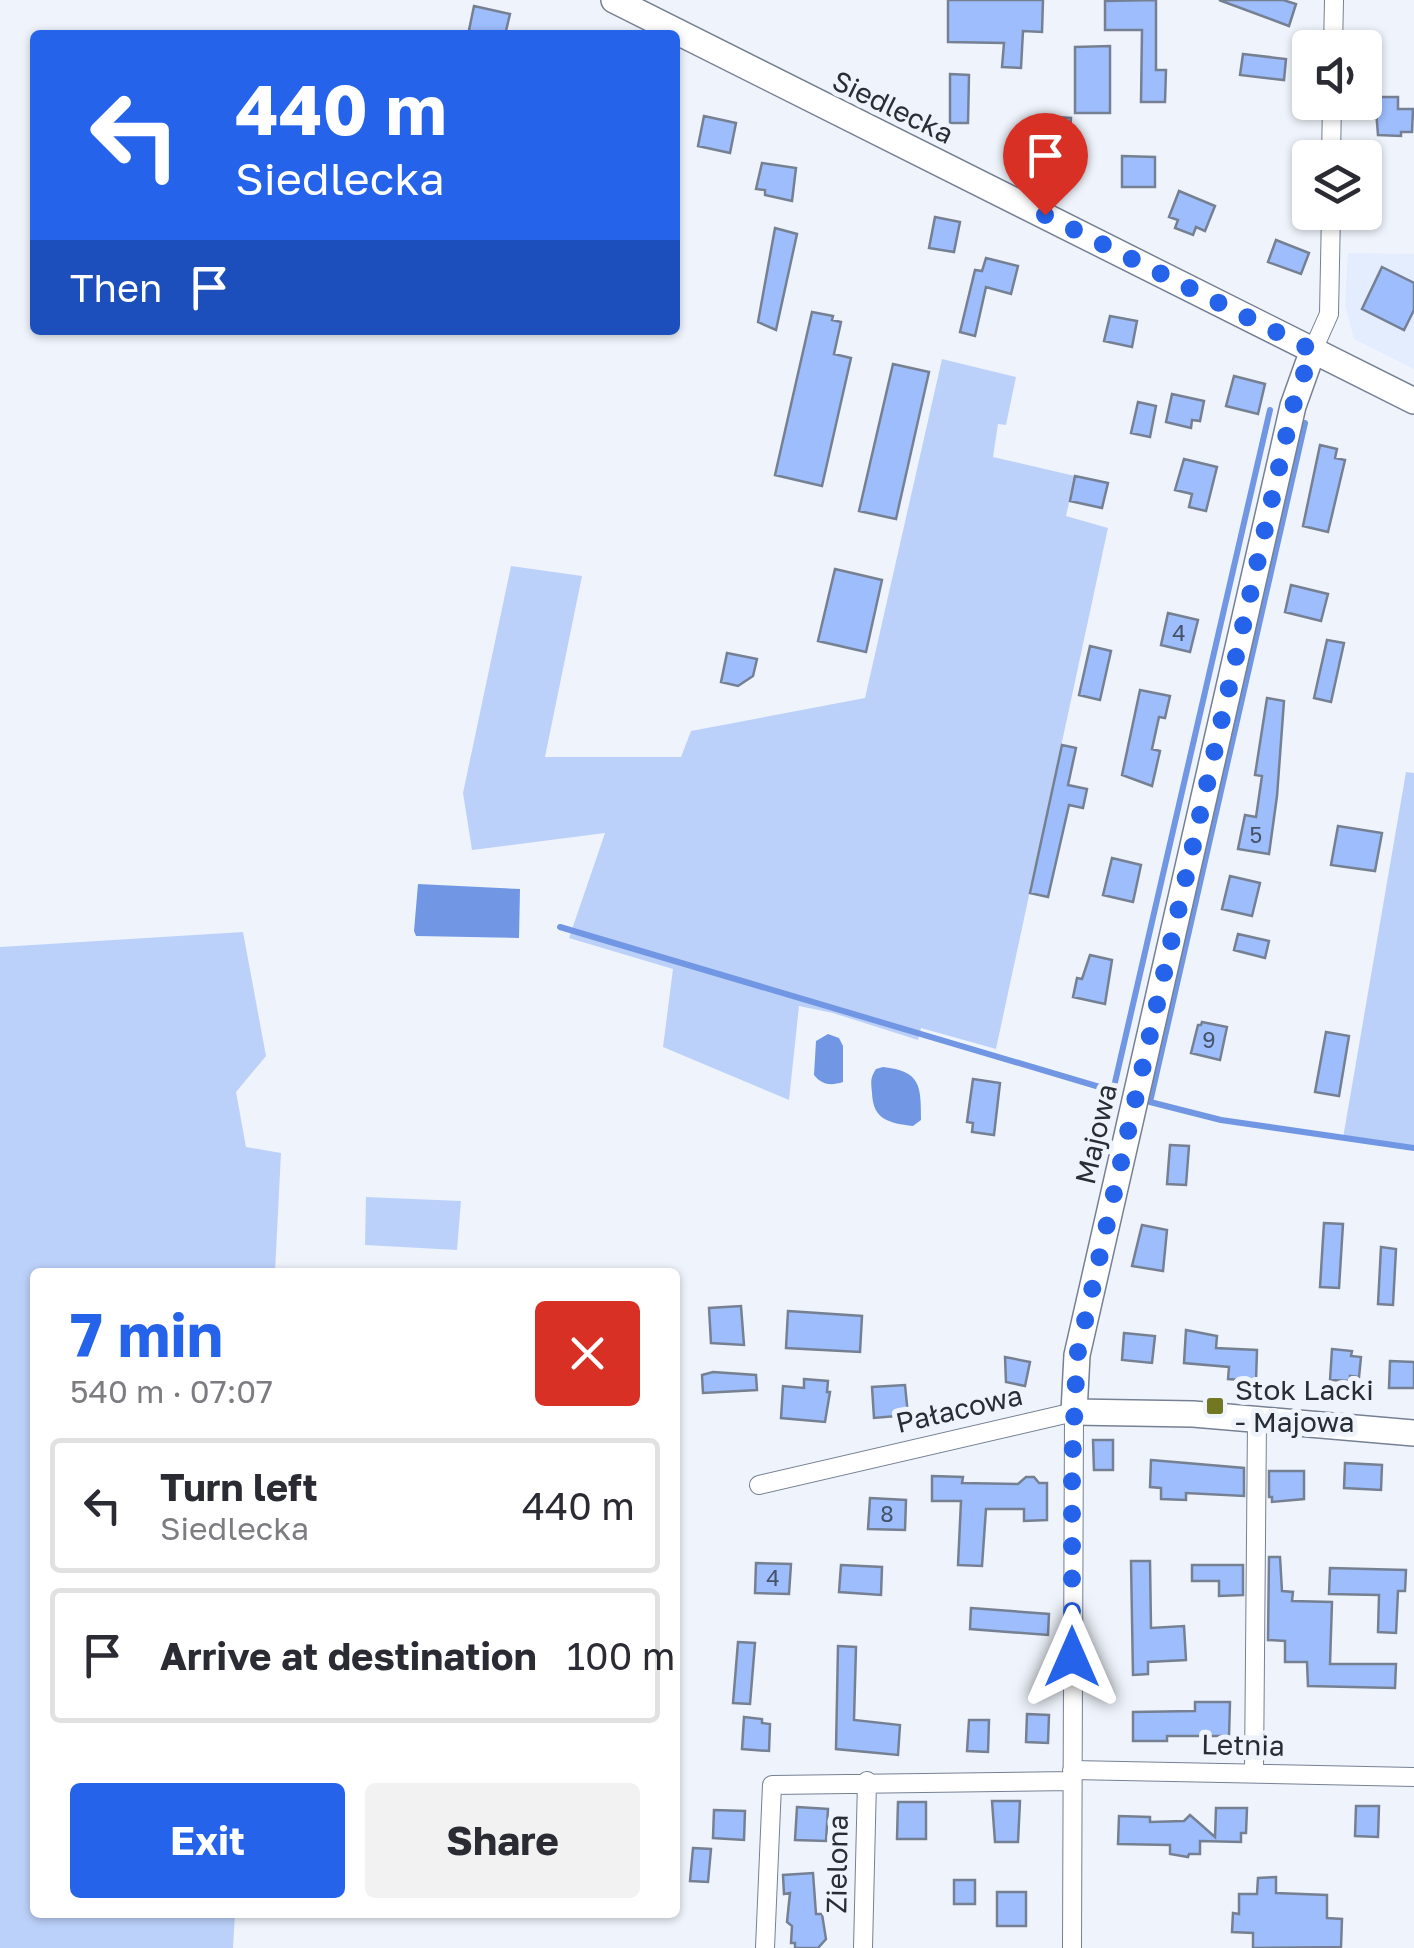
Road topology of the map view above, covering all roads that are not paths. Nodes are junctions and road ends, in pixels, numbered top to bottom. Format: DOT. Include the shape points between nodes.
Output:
graph roads {
  1 [pos="614,0"];
  2 [pos="1334,0"];
  3 [pos="674,30"];
  4 [pos="1333,30"];
  5 [pos="680,33"];
  6 [pos="1330,230"];
  7 [pos="1312,350"];
  8 [pos="1414,400"];
  9 [pos="1074,1412"];
  10 [pos="1258,1420"];
  11 [pos="1414,1433"];
  12 [pos="759,1485"];
  13 [pos="1254,1772"];
  14 [pos="1072,1776"];
  15 [pos="1414,1776"];
  16 [pos="867,1781"];
  17 [pos="764,1948"];
  18 [pos="863,1948"];
  19 [pos="1072,1948"];
  1 -- 3 [label="street, Siedlecka"];
  2 -- 4 [label="street"];
  5 -- 7 [label="street, Siedlecka"];
  6 -- 7 [label="street" via="1329,314"];
  7 -- 8 [label="street, Siedlecka"];
  7 -- 9 [label="street, Majowa" via="1293,406 1081,1336"];
  9 -- 10 [label="street, Pałacowa"];
  9 -- 12 [label="street, Pałacowa"];
  9 -- 14 [label="street, Majowa"];
  10 -- 11 [label="street, Pałacowa"];
  10 -- 13 [label="street"];
  13 -- 14 [label="street, Letnia"];
  13 -- 15 [label="street, Letnia"];
  14 -- 16 [label="street, Letnia"];
  14 -- 19 [label="street, Majowa"];
  16 -- 17 [label="street, Letnia" via="772,1784"];
  16 -- 18 [label="street, Zielona"];
}
